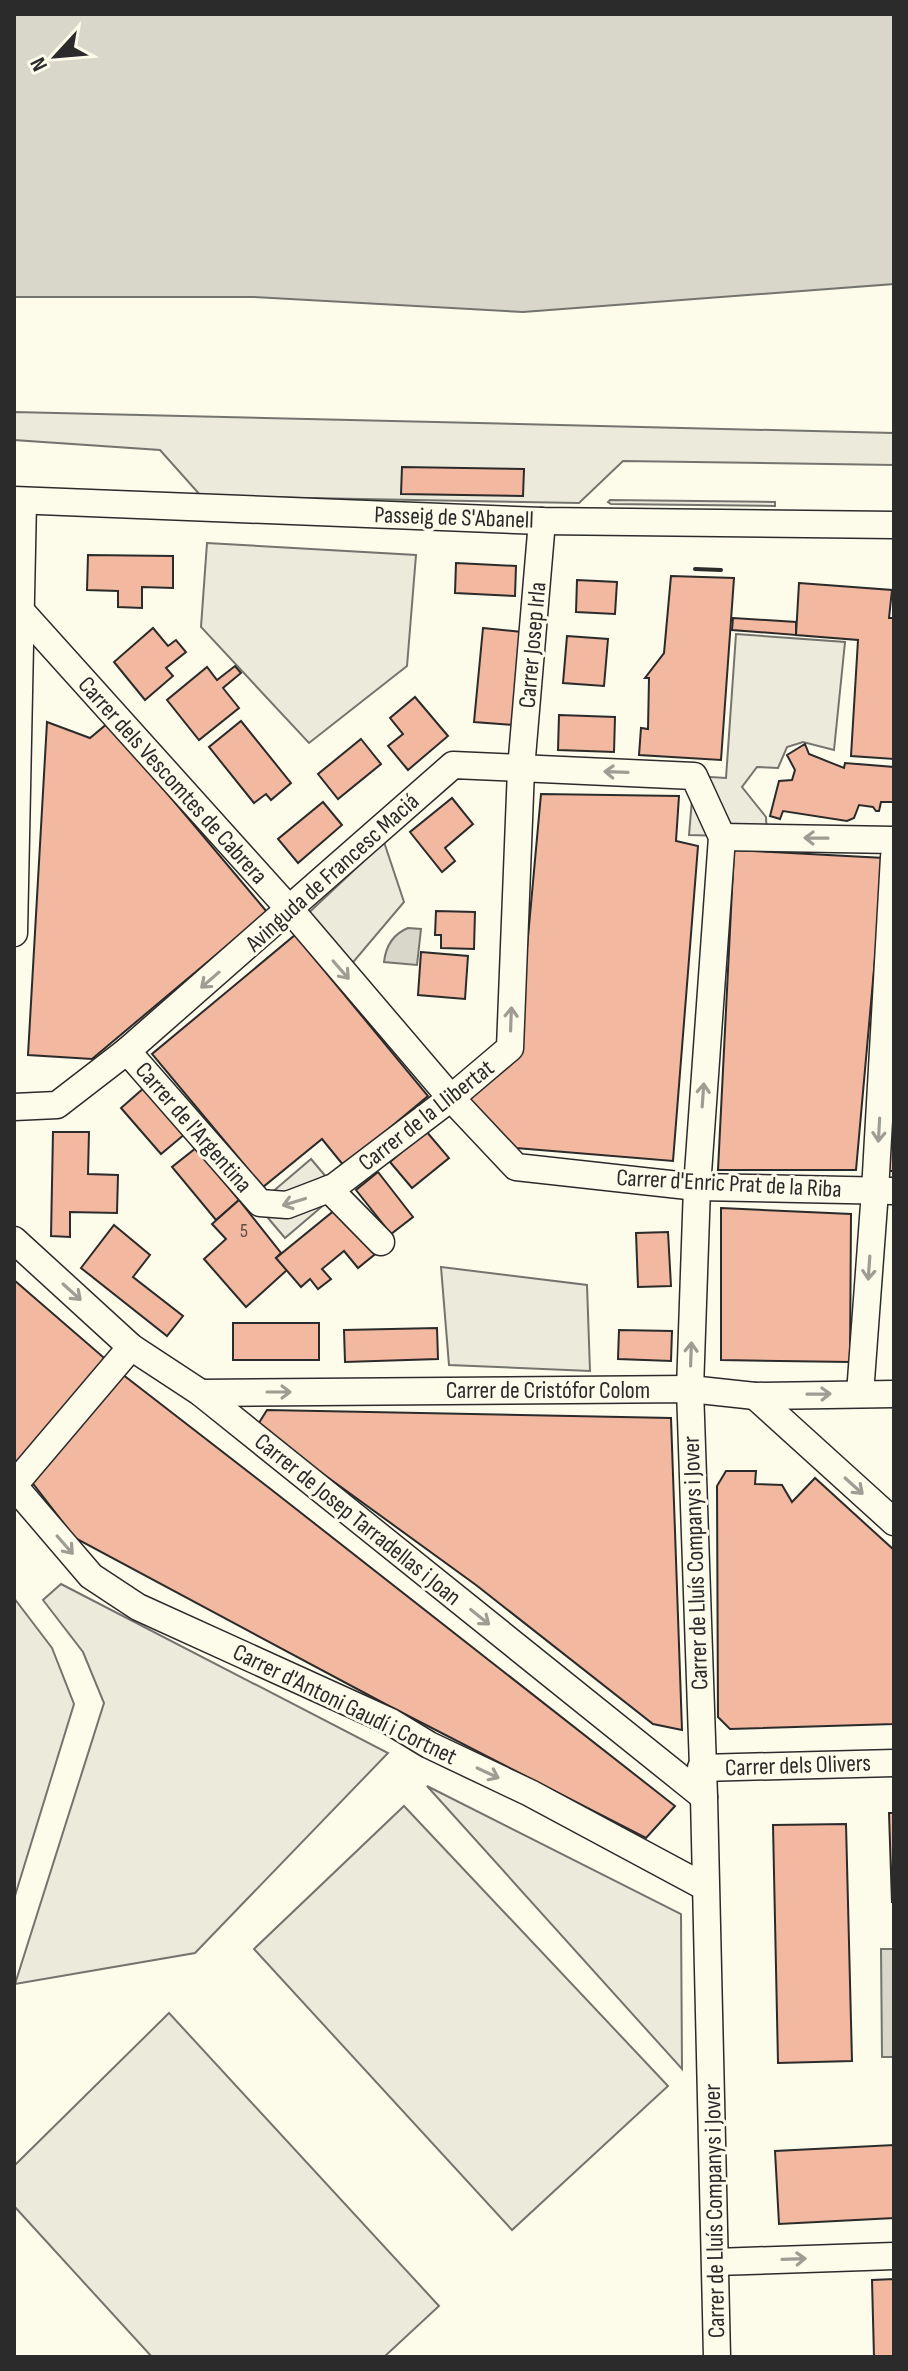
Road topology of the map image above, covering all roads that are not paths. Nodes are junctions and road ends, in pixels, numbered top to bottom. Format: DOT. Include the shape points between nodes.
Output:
graph roads {
  1 [pos="18,501"];
  2 [pos="542,521"];
  3 [pos="894,525"];
  4 [pos="20,610"];
  5 [pos="16,689"];
  6 [pos="521,769"];
  7 [pos="694,776"];
  8 [pos="722,837"];
  9 [pos="894,840"];
  10 [pos="894,857"];
  11 [pos="290,910"];
  12 [pos="14,933"];
  13 [pos="127,1051"];
  14 [pos="451,1098"];
  15 [pos="14,1107"];
  16 [pos="516,1167"];
  17 [pos="697,1187"];
  18 [pos="329,1189"];
  19 [pos="885,1191"];
  20 [pos="260,1203"];
  21 [pos="14,1240"];
  22 [pos="381,1242"];
  23 [pos="131,1347"];
  24 [pos="690,1389"];
  25 [pos="201,1393"];
  26 [pos="860,1394"];
  27 [pos="894,1394"];
  28 [pos="755,1396"];
  29 [pos="14,1486"];
  30 [pos="894,1522"];
  31 [pos="894,1763"];
  32 [pos="701,1768"];
  33 [pos="704,1797"];
  34 [pos="705,1887"];
  35 [pos="894,2256"];
  36 [pos="716,2262"];
  37 [pos="717,2357"];
  1 -- 2 [label="street, Passeig de S'Abanell"];
  1 -- 4 [label="street"];
  2 -- 3 [label="street, Passeig de S'Abanell"];
  2 -- 6 [label="street, Carrer Josep Irla"];
  4 -- 5 [label="street"];
  4 -- 11 [label="street, Carrer dels Vescomtes de Cabrera"];
  5 -- 12 [label="street"];
  7 -- 6 [label="street, Avinguda de Francesc Maciá, one-way"];
  6 -- 11 [label="street, Avinguda de Francesc Maciá" via="453,765"];
  14 -- 6 [label="street, Carrer de la Llibertat, one-way" via="510,1048"];
  7 -- 8 [label="street, Carrer de Lluís Companys i Jover"];
  9 -- 8 [label="street, one-way"];
  17 -- 8 [label="street, Carrer de Lluís Companys i Jover, one-way"];
  10 -- 19 [label="street, one-way"];
  11 -- 13 [label="street, Avinguda de Francesc Maciá, one-way"];
  11 -- 14 [label="street, Carrer dels Vescomtes de Cabrera, one-way"];
  13 -- 15 [label="street, Avinguda de Francesc Maciá" via="57,1105"];
  13 -- 20 [label="street, Carrer de l'Argentina"];
  14 -- 16 [label="street, Carrer dels Vescomtes de Cabrera"];
  14 -- 18 [label="street, Carrer de la Llibertat"];
  16 -- 17 [label="street, Carrer d'Enric Prat de la Riba"];
  17 -- 19 [label="street, Carrer d'Enric Prat de la Riba"];
  24 -- 17 [label="street, Carrer de Lluís Companys i Jover, one-way"];
  18 -- 20 [label="street, Carrer de la Llibertat, one-way" via="287,1205"];
  18 -- 22 [label="street"];
  19 -- 26 [label="street, one-way"];
  21 -- 23 [label="street, Carrer de Josep Tarradellas i Joan, one-way"];
  23 -- 25 [label="street, Carrer de Josep Tarradellas i Joan"];
  23 -- 29 [label="street"];
  25 -- 24 [label="street, Carrer de Cristófor Colom, one-way"];
  24 -- 28 [label="street, Carrer de Cristófor Colom"];
  24 -- 32 [label="street, Carrer de Lluís Companys i Jover"];
  25 -- 33 [label="street, Carrer de Josep Tarradellas i Joan, one-way"];
  26 -- 27 [label="street, Carrer de Cristófor Colom"];
  28 -- 26 [label="street, Carrer de Cristófor Colom, one-way"];
  28 -- 30 [label="street, one-way"];
  29 -- 34 [label="street, Carrer d'Antoni Gaudí i Cortnet, one-way" via="91,1576 138,1607 391,1722"];
  31 -- 32 [label="street, Carrer dels Olivers"];
  32 -- 33 [label="street, Carrer de Lluís Companys i Jover"];
  33 -- 34 [label="street, Carrer de Lluís Companys i Jover"];
  34 -- 36 [label="street, Carrer de Lluís Companys i Jover"];
  36 -- 35 [label="street, one-way"];
  36 -- 37 [label="street, Carrer de Lluís Companys i Jover"];
}
